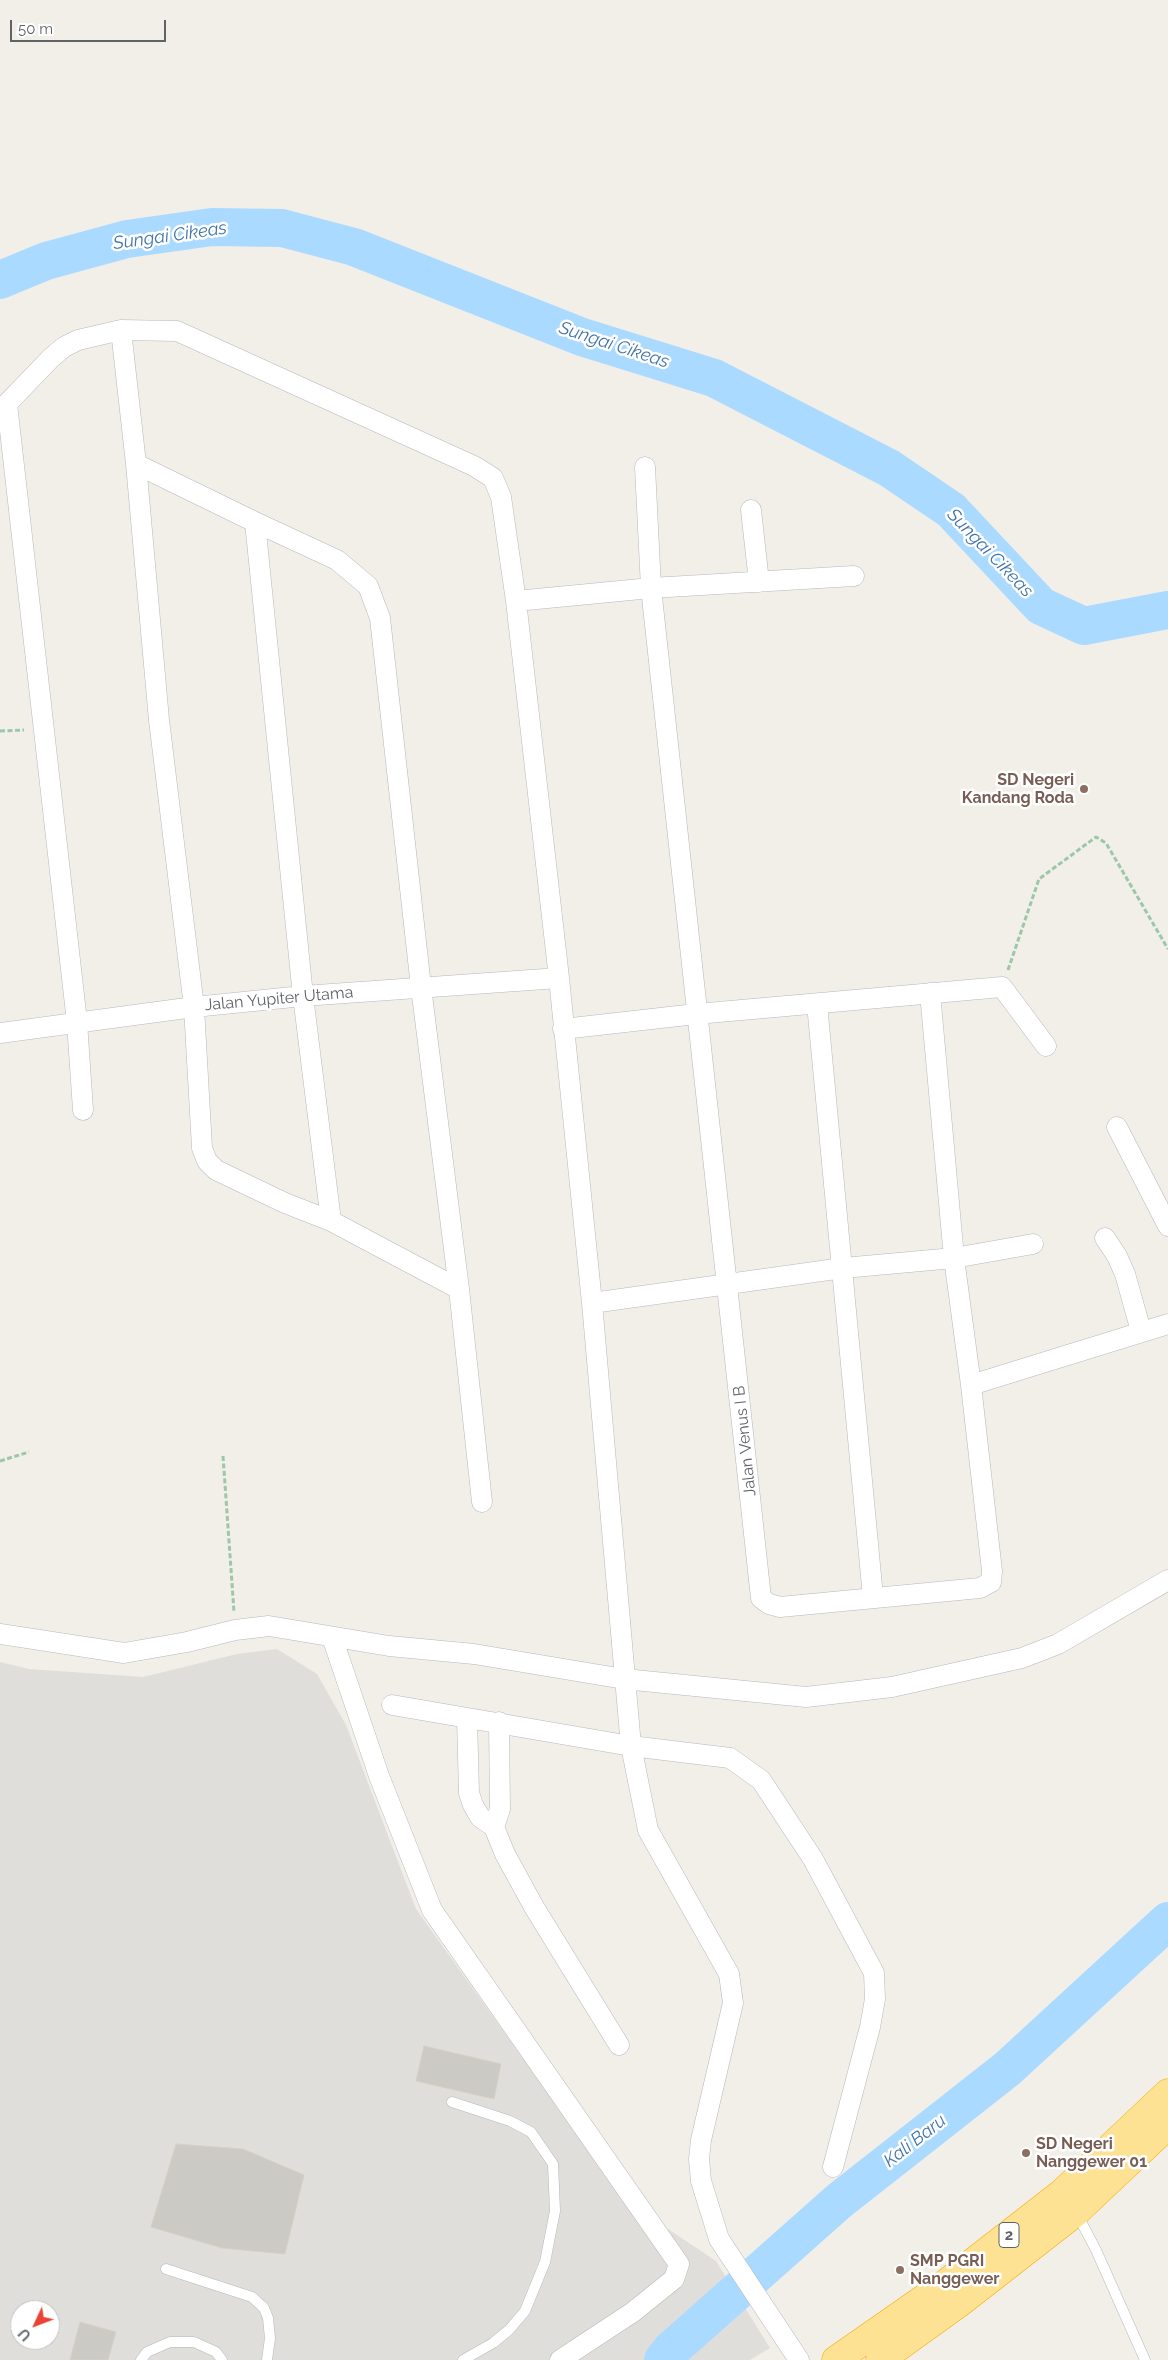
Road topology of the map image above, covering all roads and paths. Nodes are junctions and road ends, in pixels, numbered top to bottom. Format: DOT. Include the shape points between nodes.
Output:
graph roads {
  1 [pos="121,330"];
  2 [pos="4,408"];
  3 [pos="136,464"];
  4 [pos="645,467"];
  5 [pos="751,510"];
  6 [pos="255,522"];
  7 [pos="854,576"];
  8 [pos="759,582"];
  9 [pos="650,588"];
  10 [pos="516,601"];
  11 [pos="1168,949"];
  12 [pos="559,978"];
  13 [pos="421,987"];
  14 [pos="1002,987"];
  15 [pos="930,993"];
  16 [pos="303,996"];
  17 [pos="817,1004"];
  18 [pos="194,1007"];
  19 [pos="696,1014"];
  20 [pos="77,1022"];
  21 [pos="563,1029"];
  22 [pos="0,1033"];
  23 [pos="1046,1046"];
  24 [pos="83,1110"];
  25 [pos="1117,1127"];
  26 [pos="331,1221"];
  27 [pos="1168,1226"];
  28 [pos="1106,1238"];
  29 [pos="1033,1244"];
  30 [pos="954,1258"];
  31 [pos="843,1268"];
  32 [pos="728,1283"];
  33 [pos="459,1289"];
  34 [pos="592,1303"];
  35 [pos="1168,1324"];
  36 [pos="1141,1331"];
  37 [pos="971,1385"];
  38 [pos="29,1452"];
  39 [pos="223,1456"];
  40 [pos="0,1461"];
  41 [pos="482,1502"];
  42 [pos="1168,1580"];
  43 [pos="873,1597"];
  44 [pos="235,1630"];
  45 [pos="0,1634"];
  46 [pos="332,1637"];
  47 [pos="624,1679"];
  48 [pos="392,1705"];
  49 [pos="467,1718"];
  50 [pos="499,1722"];
  51 [pos="631,1746"];
  52 [pos="494,1827"];
  53 [pos="619,2045"];
  54 [pos="1168,2093"];
  55 [pos="452,2102"];
  56 [pos="1168,2125"];
  57 [pos="832,2167"];
  58 [pos="1069,2203"];
  59 [pos="166,2270"];
  60 [pos="797,2356"];
  61 [pos="140,2360"];
  62 [pos="222,2360"];
  63 [pos="267,2360"];
  64 [pos="463,2360"];
  65 [pos="560,2360"];
  66 [pos="836,2360"];
  67 [pos="880,2360"];
  68 [pos="1145,2360"];
  1 -- 2 [label="street" via="78,340 64,347"];
  1 -- 3 [label="street"];
  1 -- 10 [label="street" via="177,331 412,437 493,478 501,497"];
  2 -- 20 [label="street"];
  3 -- 6 [label="street"];
  3 -- 18 [label="street" via="159,720"];
  4 -- 9 [label="street, Jalan Venus I B"];
  5 -- 8 [label="street"];
  6 -- 13 [label="street" via="337,560 368,586 380,618"];
  6 -- 16 [label="street"];
  7 -- 8 [label="street"];
  8 -- 9 [label="street"];
  9 -- 10 [label="street"];
  9 -- 19 [label="street, Jalan Venus I B"];
  10 -- 12 [label="street"];
  11 -- 14 [label="path" via="1106,843 1096,837 1039,879"];
  12 -- 13 [label="street, Jalan Yupiter Utama"];
  12 -- 21 [label="street"];
  13 -- 16 [label="street, Jalan Yupiter Utama"];
  13 -- 33 [label="street"];
  14 -- 15 [label="street"];
  14 -- 23 [label="street"];
  15 -- 17 [label="street"];
  15 -- 30 [label="street"];
  16 -- 18 [label="street, Jalan Yupiter Utama"];
  16 -- 26 [label="street"];
  17 -- 19 [label="street"];
  17 -- 31 [label="street"];
  18 -- 20 [label="street, Jalan Yupiter Utama"];
  18 -- 26 [label="street" via="202,1148 207,1161 216,1170"];
  19 -- 21 [label="street"];
  19 -- 32 [label="street, Jalan Venus I B"];
  20 -- 22 [label="street, Jalan Yupiter Utama"];
  20 -- 24 [label="street"];
  21 -- 34 [label="street"];
  25 -- 27 [label="street"];
  26 -- 33 [label="street"];
  28 -- 36 [label="street" via="1125,1274"];
  29 -- 30 [label="street"];
  30 -- 31 [label="street"];
  30 -- 37 [label="street"];
  31 -- 32 [label="street"];
  31 -- 43 [label="street"];
  32 -- 34 [label="street"];
  32 -- 43 [label="street, Jalan Venus I B" via="761,1598 780,1607"];
  33 -- 41 [label="street"];
  34 -- 47 [label="street"];
  35 -- 36 [label="street"];
  36 -- 37 [label="street"];
  37 -- 43 [label="street" via="991,1582 980,1588"];
  38 -- 40 [label="path"];
  39 -- 44 [label="path"];
  42 -- 47 [label="street" via="1058,1644 1022,1658 892,1687 806,1696"];
  44 -- 45 [label="street" via="124,1653"];
  44 -- 46 [label="street" via="270,1626"];
  46 -- 47 [label="street" via="474,1654"];
  46 -- 65 [label="street" via="379,1776 432,1910 679,2264 674,2279 654,2296"];
  47 -- 51 [label="street"];
  48 -- 49 [label="street"];
  49 -- 50 [label="street"];
  49 -- 52 [label="street" via="469,1793 480,1817"];
  50 -- 51 [label="street"];
  50 -- 52 [label="street" via="500,1809"];
  51 -- 57 [label="street" via="730,1758 762,1780 813,1859 874,1973 875,1999 870,2027"];
  51 -- 60 [label="street" via="648,1830 729,1974 733,2004 701,2140 701,2182 719,2239"];
  52 -- 53 [label="street" via="534,1907"];
  54 -- 58 [label="highway, 2"];
  55 -- 64 [label="lane" via="510,2120 531,2132 553,2164 555,2211 545,2262 525,2311 493,2343"];
  56 -- 58 [label="highway, 2"];
  58 -- 66 [label="highway, 2"];
  58 -- 67 [label="highway, 2" via="958,2304"];
  58 -- 68 [label="lane" via="1096,2250"];
  59 -- 63 [label="lane" via="252,2297 264,2308 268,2318"];
  61 -- 62 [label="lane" via="148,2352 170,2342 194,2342 216,2352"];
}
